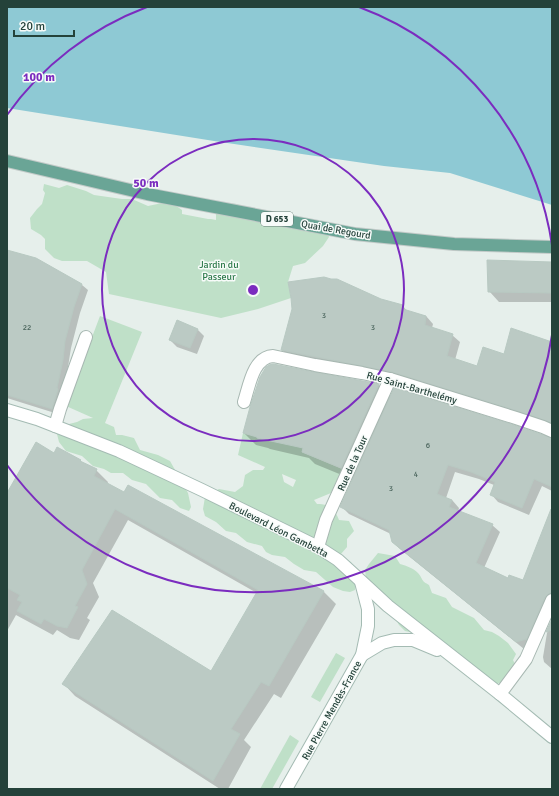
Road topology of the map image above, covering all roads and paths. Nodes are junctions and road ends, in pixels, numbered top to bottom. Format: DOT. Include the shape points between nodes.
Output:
graph roads {
  1 [pos="7,161"];
  2 [pos="552,247"];
  3 [pos="86,337"];
  4 [pos="390,379"];
  5 [pos="244,402"];
  6 [pos="8,410"];
  7 [pos="55,426"];
  8 [pos="552,431"];
  9 [pos="318,547"];
  10 [pos="361,581"];
  11 [pos="552,600"];
  12 [pos="362,655"];
  13 [pos="451,656"];
  14 [pos="500,694"];
  15 [pos="552,737"];
  16 [pos="286,789"];
  1 -- 2 [label="main road, Quai de Regourd / D 653" via="147,194 355,234 454,244"];
  3 -- 7 [label="main road"];
  4 -- 5 [label="main road, Rue Saint-Barthelémy" via="268,356 261,360 255,369"];
  4 -- 8 [label="main road, Rue Saint-Barthelémy"];
  4 -- 9 [label="main road, Rue de la Tour" via="326,520"];
  6 -- 7 [label="main road, Boulevard Léon Gambetta"];
  7 -- 9 [label="main road, Boulevard Léon Gambetta" via="119,451"];
  9 -- 10 [label="main road, Boulevard Léon Gambetta" via="338,560"];
  10 -- 12 [label="main road, Rue Pierre Mendès-France" via="368,609 368,626"];
  10 -- 13 [label="main road, Boulevard Léon Gambetta"];
  11 -- 14 [label="main road" via="526,659"];
  12 -- 13 [label="main road" via="382,643 413,640"];
  12 -- 16 [label="main road, Rue Pierre Mendès-France"];
  13 -- 14 [label="main road, Boulevard Léon Gambetta"];
  14 -- 15 [label="main road, Boulevard Léon Gambetta"];
}
